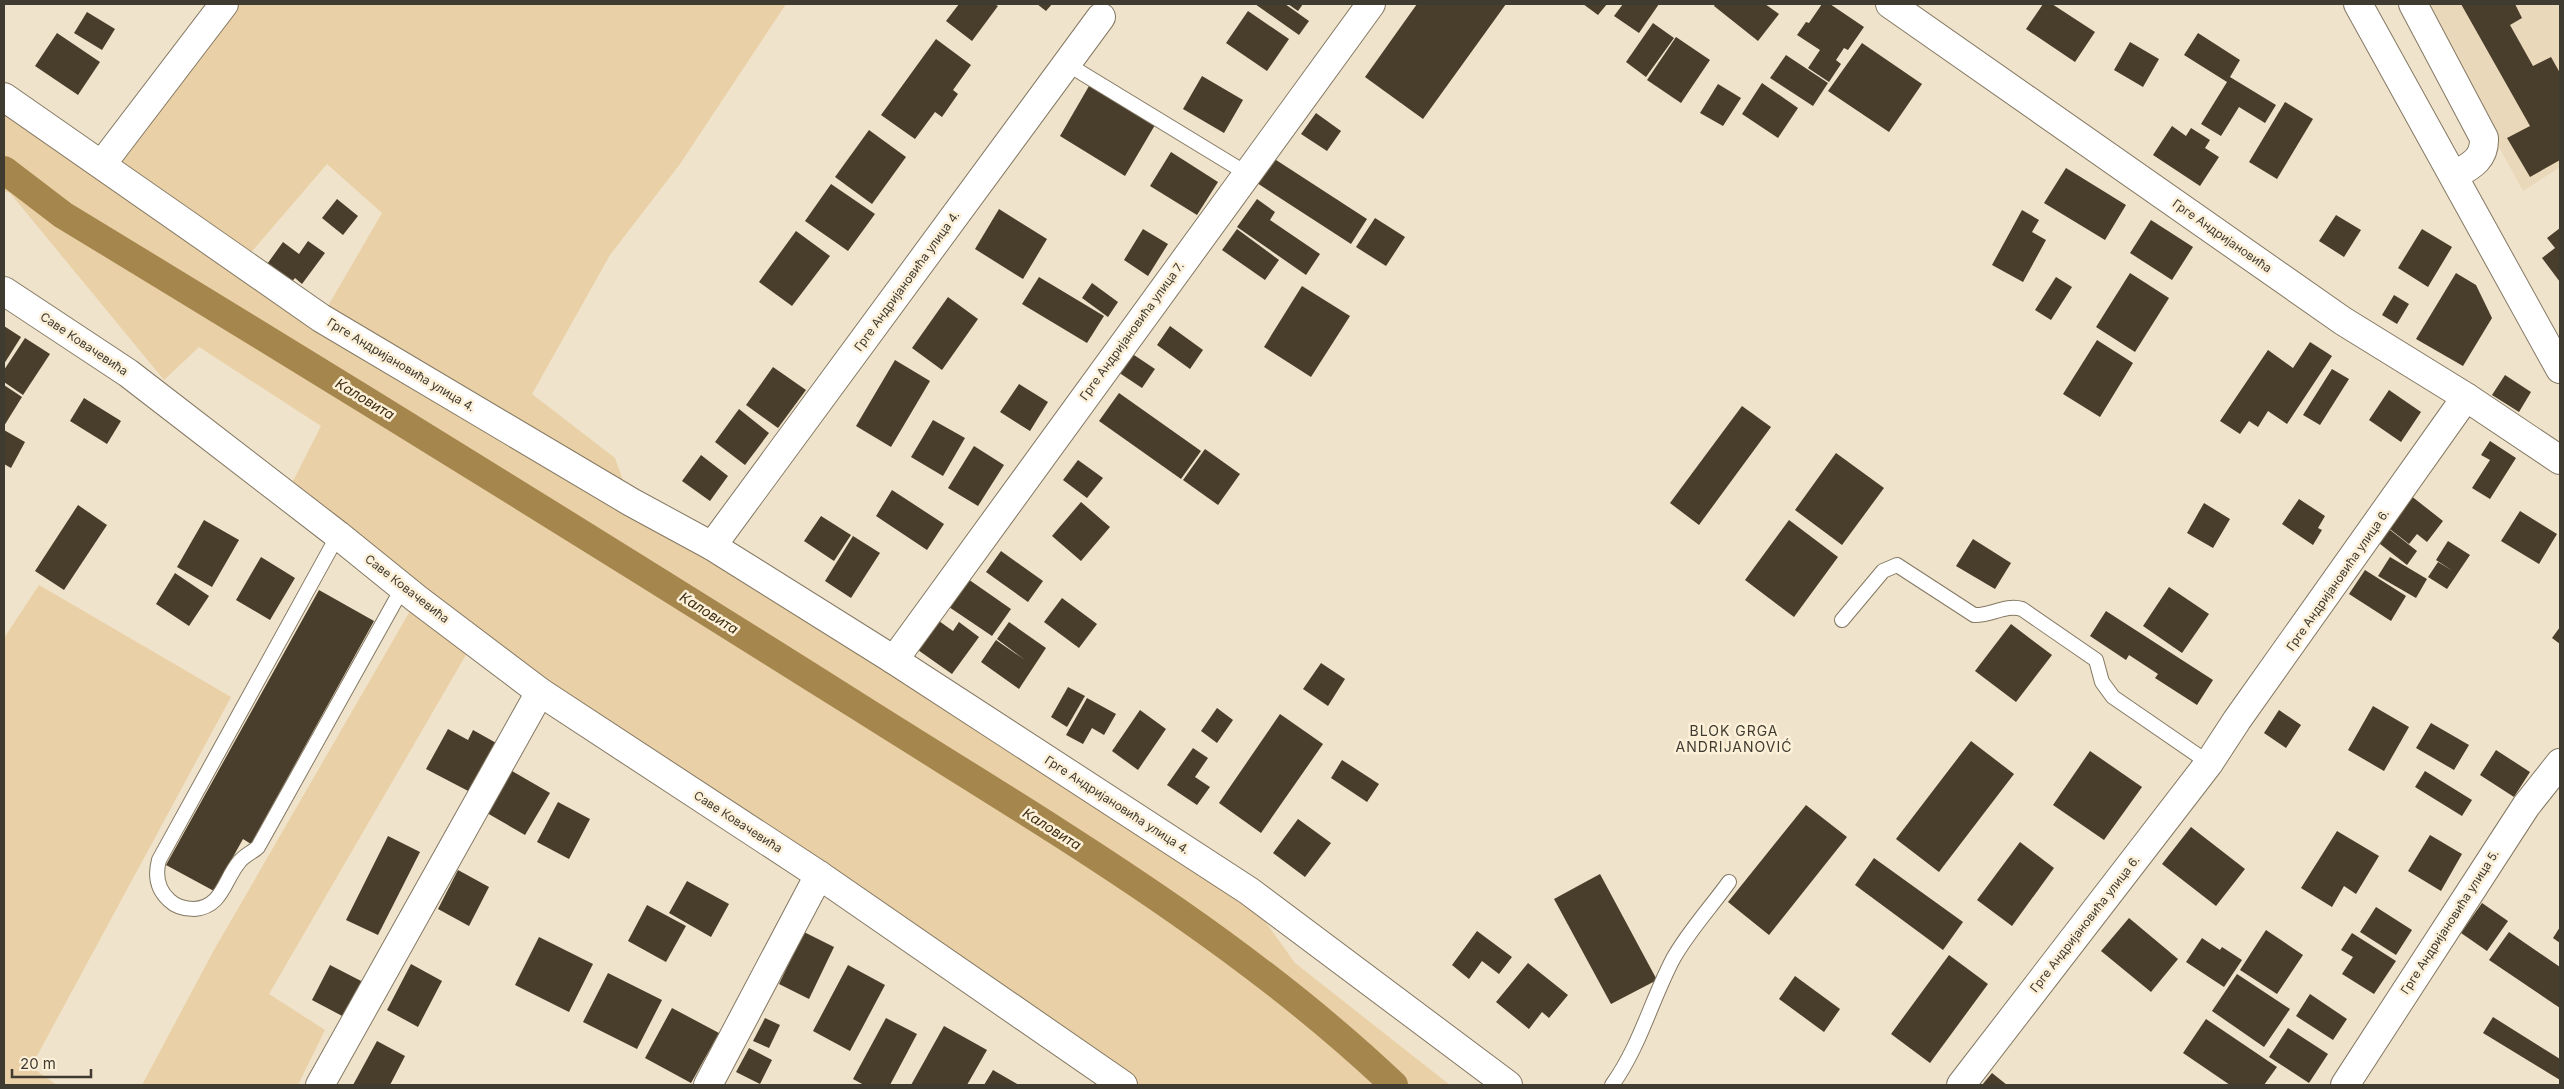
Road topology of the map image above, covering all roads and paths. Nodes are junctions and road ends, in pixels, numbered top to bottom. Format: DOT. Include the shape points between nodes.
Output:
graph roads {
  1 [pos="224,4"];
  2 [pos="1372,4"];
  3 [pos="1890,4"];
  4 [pos="2358,4"];
  5 [pos="2413,4"];
  6 [pos="1101,17"];
  7 [pos="1067,64"];
  8 [pos="4,97"];
  9 [pos="102,164"];
  10 [pos="1246,174"];
  11 [pos="2454,175"];
  12 [pos="4,290"];
  13 [pos="2560,369"];
  14 [pos="2466,397"];
  15 [pos="2560,460"];
  16 [pos="338,535"];
  17 [pos="712,546"];
  18 [pos="403,588"];
  19 [pos="1842,620"];
  20 [pos="894,660"];
  21 [pos="540,692"];
  22 [pos="2560,763"];
  23 [pos="2210,764"];
  24 [pos="819,875"];
  25 [pos="1729,882"];
  26 [pos="320,1085"];
  27 [pos="708,1085"];
  28 [pos="1123,1085"];
  29 [pos="1508,1085"];
  30 [pos="1612,1085"];
  31 [pos="1962,1085"];
  32 [pos="2345,1085"];
  1 -- 9 [label="street"];
  2 -- 10 [label="street, Грге Андријановића улица 7."];
  3 -- 14 [label="street, Грге Андријановића" via="2343,321"];
  4 -- 11 [label="street"];
  5 -- 11 [label="street" via="2484,138 2481,157"];
  6 -- 7 [label="street, Грге Андријановића улица 4."];
  7 -- 10 [label="lane"];
  7 -- 17 [label="street, Грге Андријановића улица 4."];
  8 -- 9 [label="street, Грге Андријановића улица 4."];
  9 -- 17 [label="street, Грге Андријановића улица 4." via="321,318 631,502"];
  10 -- 20 [label="street, Грге Андријановића улица 7."];
  11 -- 13 [label="street"];
  12 -- 16 [label="street, Саве Ковачевића" via="128,373"];
  14 -- 15 [label="street, Грге Андријановића"];
  14 -- 23 [label="street, Грге Андријановића улица 6." via="2237,720"];
  16 -- 18 [label="street, Саве Ковачевића"];
  16 -- 18 [label="lane" via="159,860 157,877 168,899 191,909 208,905 221,894 241,859 258,847"];
  17 -- 20 [label="street, Грге Андријановића улица 4."];
  18 -- 21 [label="street, Саве Ковачевића"];
  19 -- 23 [label="lane" via="1882,572 1897,565 1974,615 2008,608 2022,609 2096,660 2102,682 2113,697"];
  20 -- 29 [label="street, Грге Андријановића улица 4." via="1249,891"];
  21 -- 24 [label="street, Саве Ковачевића"];
  21 -- 26 [label="street"];
  22 -- 32 [label="street, Грге Андријановића улица 5." via="2526,806"];
  23 -- 31 [label="street, Грге Андријановића улица 6."];
  24 -- 27 [label="street"];
  24 -- 28 [label="street, Саве Ковачевића"];
  25 -- 30 [label="lane" via="1674,957 1636,1046"];
}
